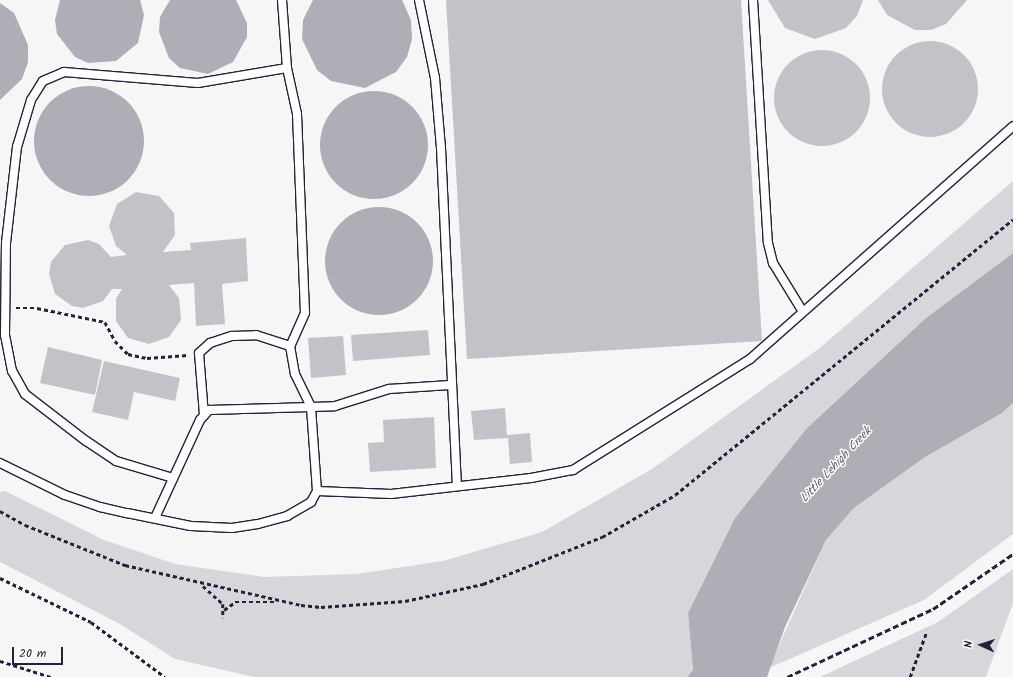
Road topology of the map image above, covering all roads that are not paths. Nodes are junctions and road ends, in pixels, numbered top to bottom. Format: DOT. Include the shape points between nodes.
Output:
graph roads {
  1 [pos="282,0"];
  2 [pos="419,0"];
  3 [pos="753,0"];
  4 [pos="287,68"];
  5 [pos="1013,126"];
  6 [pos="803,312"];
  7 [pos="290,346"];
  8 [pos="450,385"];
  9 [pos="311,407"];
  10 [pos="204,415"];
  11 [pos="0,463"];
  12 [pos="173,478"];
  13 [pos="458,485"];
  14 [pos="317,491"];
  15 [pos="155,518"];
  1 -- 4 [label="lane"];
  2 -- 8 [label="lane" via="435,78 440,140"];
  3 -- 6 [label="lane" via="768,243 773,263"];
  4 -- 7 [label="lane" via="297,114 305,313"];
  4 -- 12 [label="lane" via="198,83 64,72 43,81 31,100 17,147 6,243 5,335 12,371 25,394 116,461"];
  5 -- 6 [label="lane"];
  6 -- 13 [label="lane" via="750,359 572,470 531,478"];
  7 -- 9 [label="lane" via="295,374"];
  7 -- 10 [label="lane" via="256,335 232,336 210,343 198,353"];
  8 -- 9 [label="lane" via="389,389 335,406"];
  8 -- 13 [label="lane"];
  9 -- 10 [label="lane" via="209,410"];
  9 -- 14 [label="lane"];
  10 -- 12 [label="lane"];
  11 -- 15 [label="lane" via="65,495"];
  12 -- 15 [label="lane"];
  13 -- 14 [label="lane" via="391,494"];
  14 -- 15 [label="lane" via="311,502 287,516 258,524 232,528"];
}
